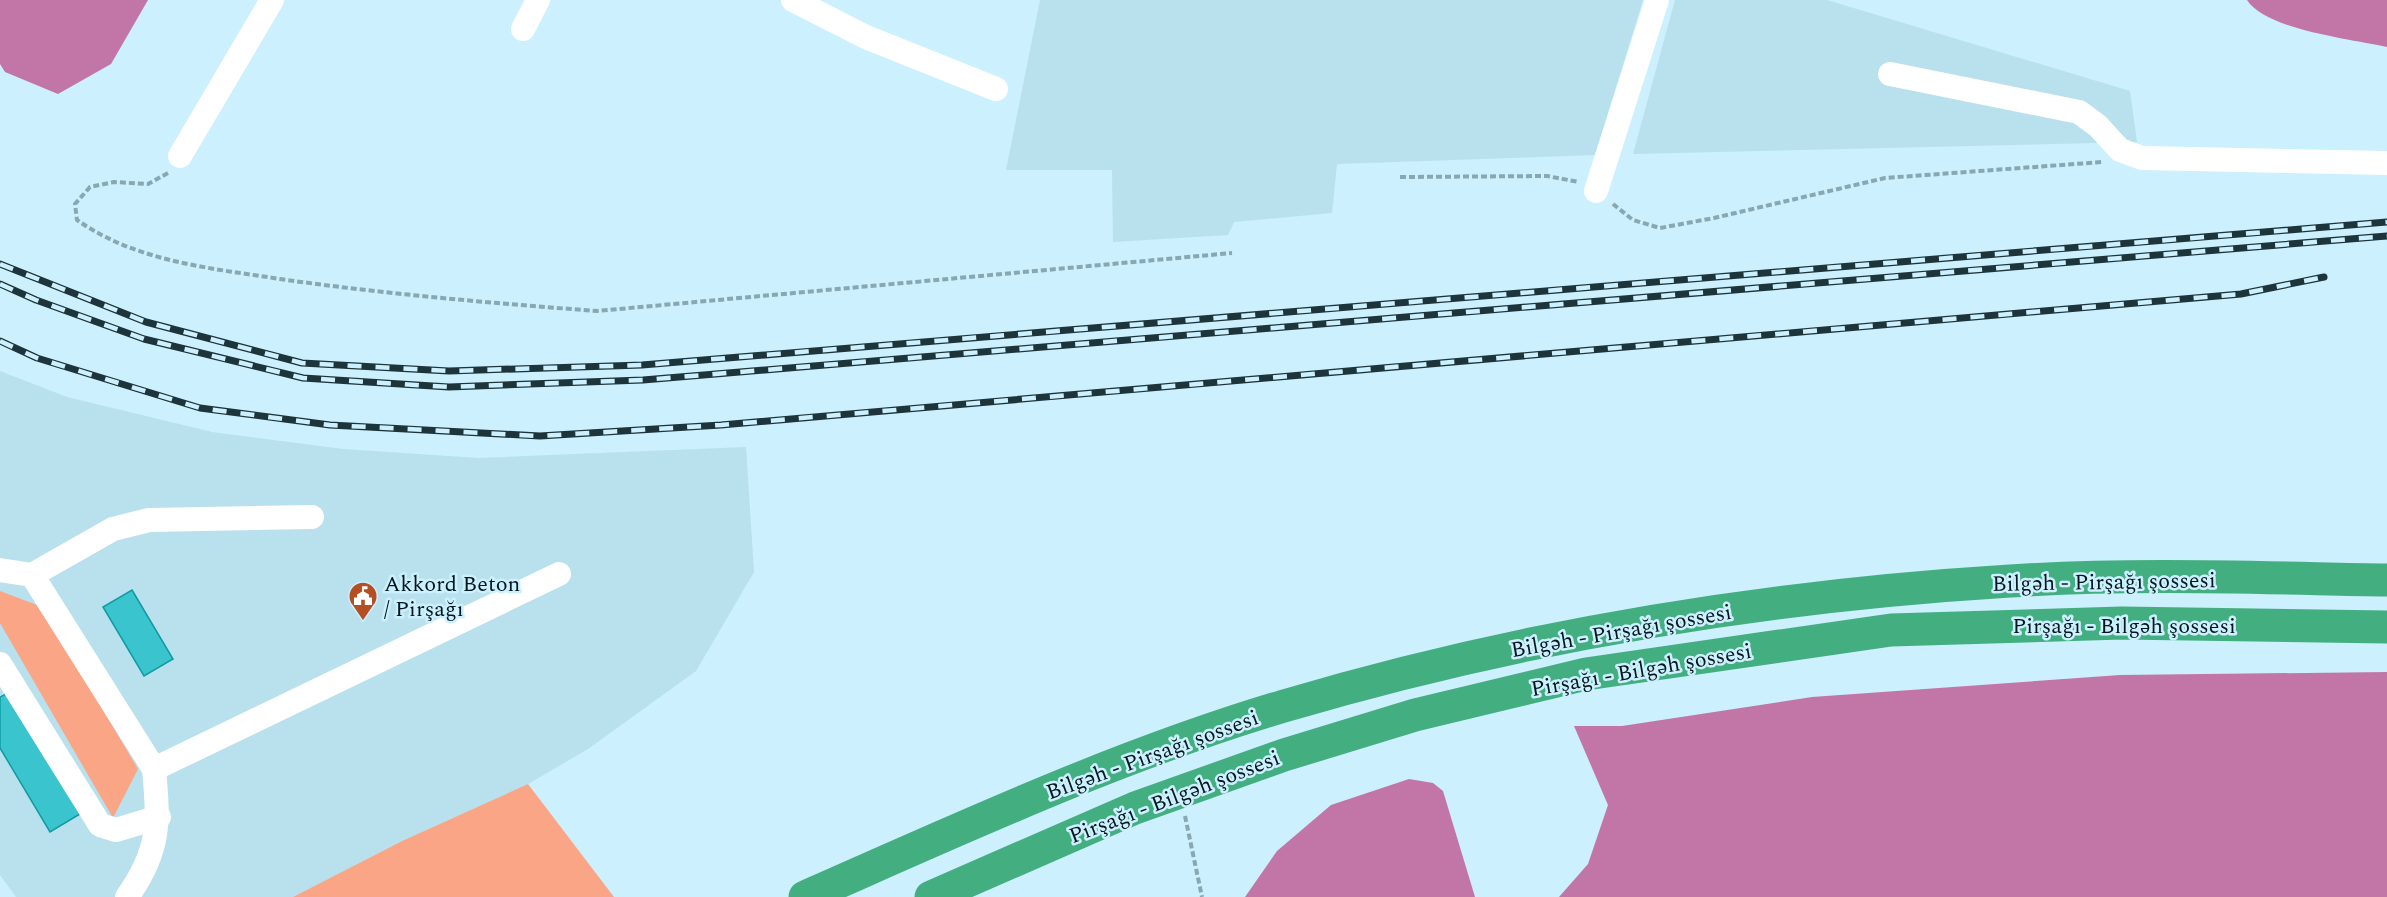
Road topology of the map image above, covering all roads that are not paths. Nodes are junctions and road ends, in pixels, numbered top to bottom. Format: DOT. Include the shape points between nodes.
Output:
graph roads {
  1 [pos="272,0"];
  2 [pos="538,0"];
  3 [pos="793,0"];
  4 [pos="1657,0"];
  5 [pos="523,29"];
  6 [pos="1890,74"];
  7 [pos="996,89"];
  8 [pos="180,156"];
  9 [pos="2387,163"];
  10 [pos="1596,191"];
  11 [pos="312,518"];
  12 [pos="0,570"];
  13 [pos="559,574"];
  14 [pos="32,575"];
  15 [pos="2387,579"];
  16 [pos="2387,627"];
  17 [pos="0,664"];
  18 [pos="154,769"];
  19 [pos="159,817"];
  20 [pos="890,860"];
  21 [pos="128,897"];
  22 [pos="805,897"];
  23 [pos="828,897"];
  24 [pos="931,897"];
  1 -- 8 [label="street"];
  2 -- 5 [label="street"];
  3 -- 7 [label="street" via="866,37"];
  4 -- 10 [label="street"];
  6 -- 9 [label="street" via="2079,112 2120,150 2142,158"];
  11 -- 14 [label="street" via="150,520 113,529"];
  12 -- 14 [label="street"];
  13 -- 18 [label="street"];
  14 -- 18 [label="street"];
  15 -- 20 [label="highway, Bilgəh - Pirşağı şossesi" via="2013,580 1750,607 1573,635 1402,672 1281,707 1141,754"];
  16 -- 24 [label="highway, Pirşağı - Bilgəh şossesi" via="2122,623 1891,630 1586,674 1415,715 1284,755 1135,808"];
  17 -- 19 [label="street" via="100,825 116,830"];
  18 -- 19 [label="street"];
  19 -- 21 [label="street" via="152,852"];
  20 -- 22 [label="highway"];
  20 -- 23 [label="highway"];
}
